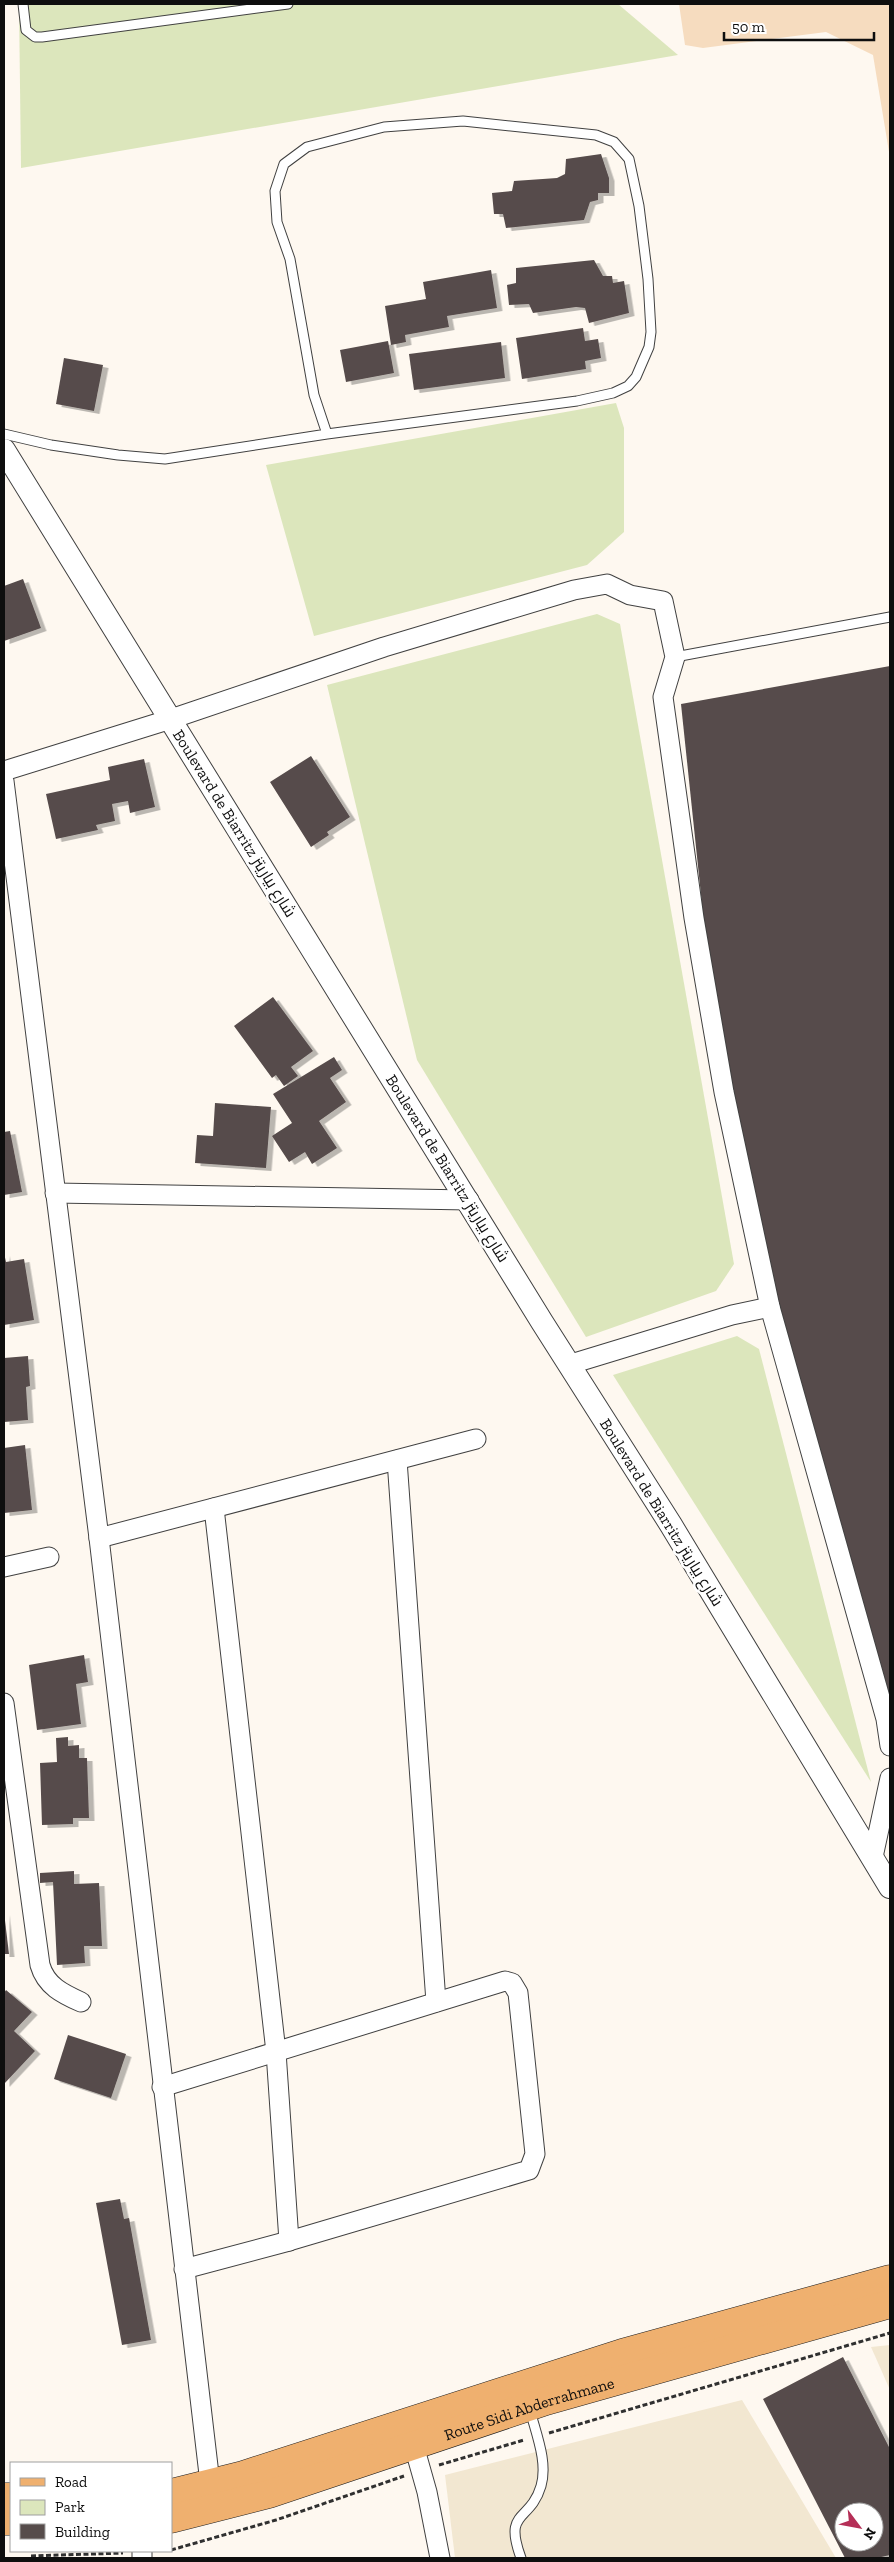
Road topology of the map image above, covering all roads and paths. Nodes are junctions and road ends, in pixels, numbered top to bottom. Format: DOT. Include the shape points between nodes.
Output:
graph roads {
  1 [pos="23,4"];
  2 [pos="288,4"];
  3 [pos="4,434"];
  4 [pos="327,434"];
  5 [pos="4,450"];
  6 [pos="890,617"];
  7 [pos="675,657"];
  8 [pos="170,719"];
  9 [pos="4,771"];
  10 [pos="4,781"];
  11 [pos="55,1193"];
  12 [pos="469,1200"];
  13 [pos="770,1307"];
  14 [pos="571,1364"];
  15 [pos="476,1439"];
  16 [pos="397,1460"];
  17 [pos="214,1508"];
  18 [pos="99,1538"];
  19 [pos="49,1557"];
  20 [pos="4,1567"];
  21 [pos="4,1703"];
  22 [pos="890,1746"];
  23 [pos="890,1778"];
  24 [pos="873,1857"];
  25 [pos="890,1887"];
  26 [pos="81,2002"];
  27 [pos="436,2002"];
  28 [pos="276,2052"];
  29 [pos="162,2087"];
  30 [pos="290,2241"];
  31 [pos="184,2269"];
  32 [pos="890,2279"];
  33 [pos="890,2304"];
  34 [pos="529,2407"];
  35 [pos="414,2446"];
  36 [pos="210,2483"];
  37 [pos="172,2493"];
  38 [pos="172,2519"];
  39 [pos="142,2554"];
  40 [pos="31,2556"];
  41 [pos="440,2558"];
  42 [pos="521,2558"];
  1 -- 2 [label="lane" via="26,30 35,37 42,37"];
  3 -- 4 [label="lane" via="146,460"];
  4 -- 4 [label="lane" via="314,395 290,259 277,222 275,191 284,164 307,147 384,127 420,123 463,121 494,124 596,135 614,142 629,159 637,197 650,309 649,347 640,370 628,386 577,401"];
  5 -- 8 [label="street, Boulevard de Biarritz شارع بياريتز"];
  6 -- 7 [label="lane"];
  7 -- 8 [label="street" via="663,601 630,595 607,584 590,586 384,647"];
  7 -- 13 [label="street" via="663,697 694,918 724,1092"];
  8 -- 9 [label="street"];
  8 -- 12 [label="street, Boulevard de Biarritz شارع بياريتز"];
  10 -- 11 [label="street"];
  11 -- 12 [label="street"];
  11 -- 18 [label="street"];
  12 -- 14 [label="street, Boulevard de Biarritz شارع بياريتز"];
  13 -- 14 [label="street" via="732,1315"];
  13 -- 22 [label="street" via="886,1719"];
  14 -- 24 [label="street, Boulevard de Biarritz شارع بياريتز"];
  15 -- 16 [label="street"];
  16 -- 17 [label="street"];
  16 -- 27 [label="street"];
  17 -- 18 [label="street"];
  17 -- 28 [label="street"];
  18 -- 29 [label="street"];
  19 -- 20 [label="street"];
  21 -- 26 [label="street" via="40,1965 54,1987"];
  23 -- 24 [label="street"];
  24 -- 25 [label="street, Boulevard de Biarritz شارع بياريتز"];
  27 -- 28 [label="street"];
  27 -- 30 [label="street" via="505,1981 516,1987 535,2154 529,2170"];
  28 -- 29 [label="street"];
  28 -- 30 [label="street"];
  29 -- 31 [label="street"];
  30 -- 31 [label="street"];
  31 -- 36 [label="street"];
  32 -- 36 [label="main road, Route Sidi Abderrahmane" via="622,2353"];
  33 -- 34 [label="main road, Route Sidi Abderrahmane"];
  34 -- 35 [label="main road, Route Sidi Abderrahmane"];
  34 -- 42 [label="lane" via="544,2466 536,2498 514,2528"];
  35 -- 38 [label="main road, Route Sidi Abderrahmane" via="269,2494"];
  35 -- 41 [label="street"];
  36 -- 37 [label="main road, Route Sidi Abderrahmane"];
  39 -- 40 [label="path"];
}
